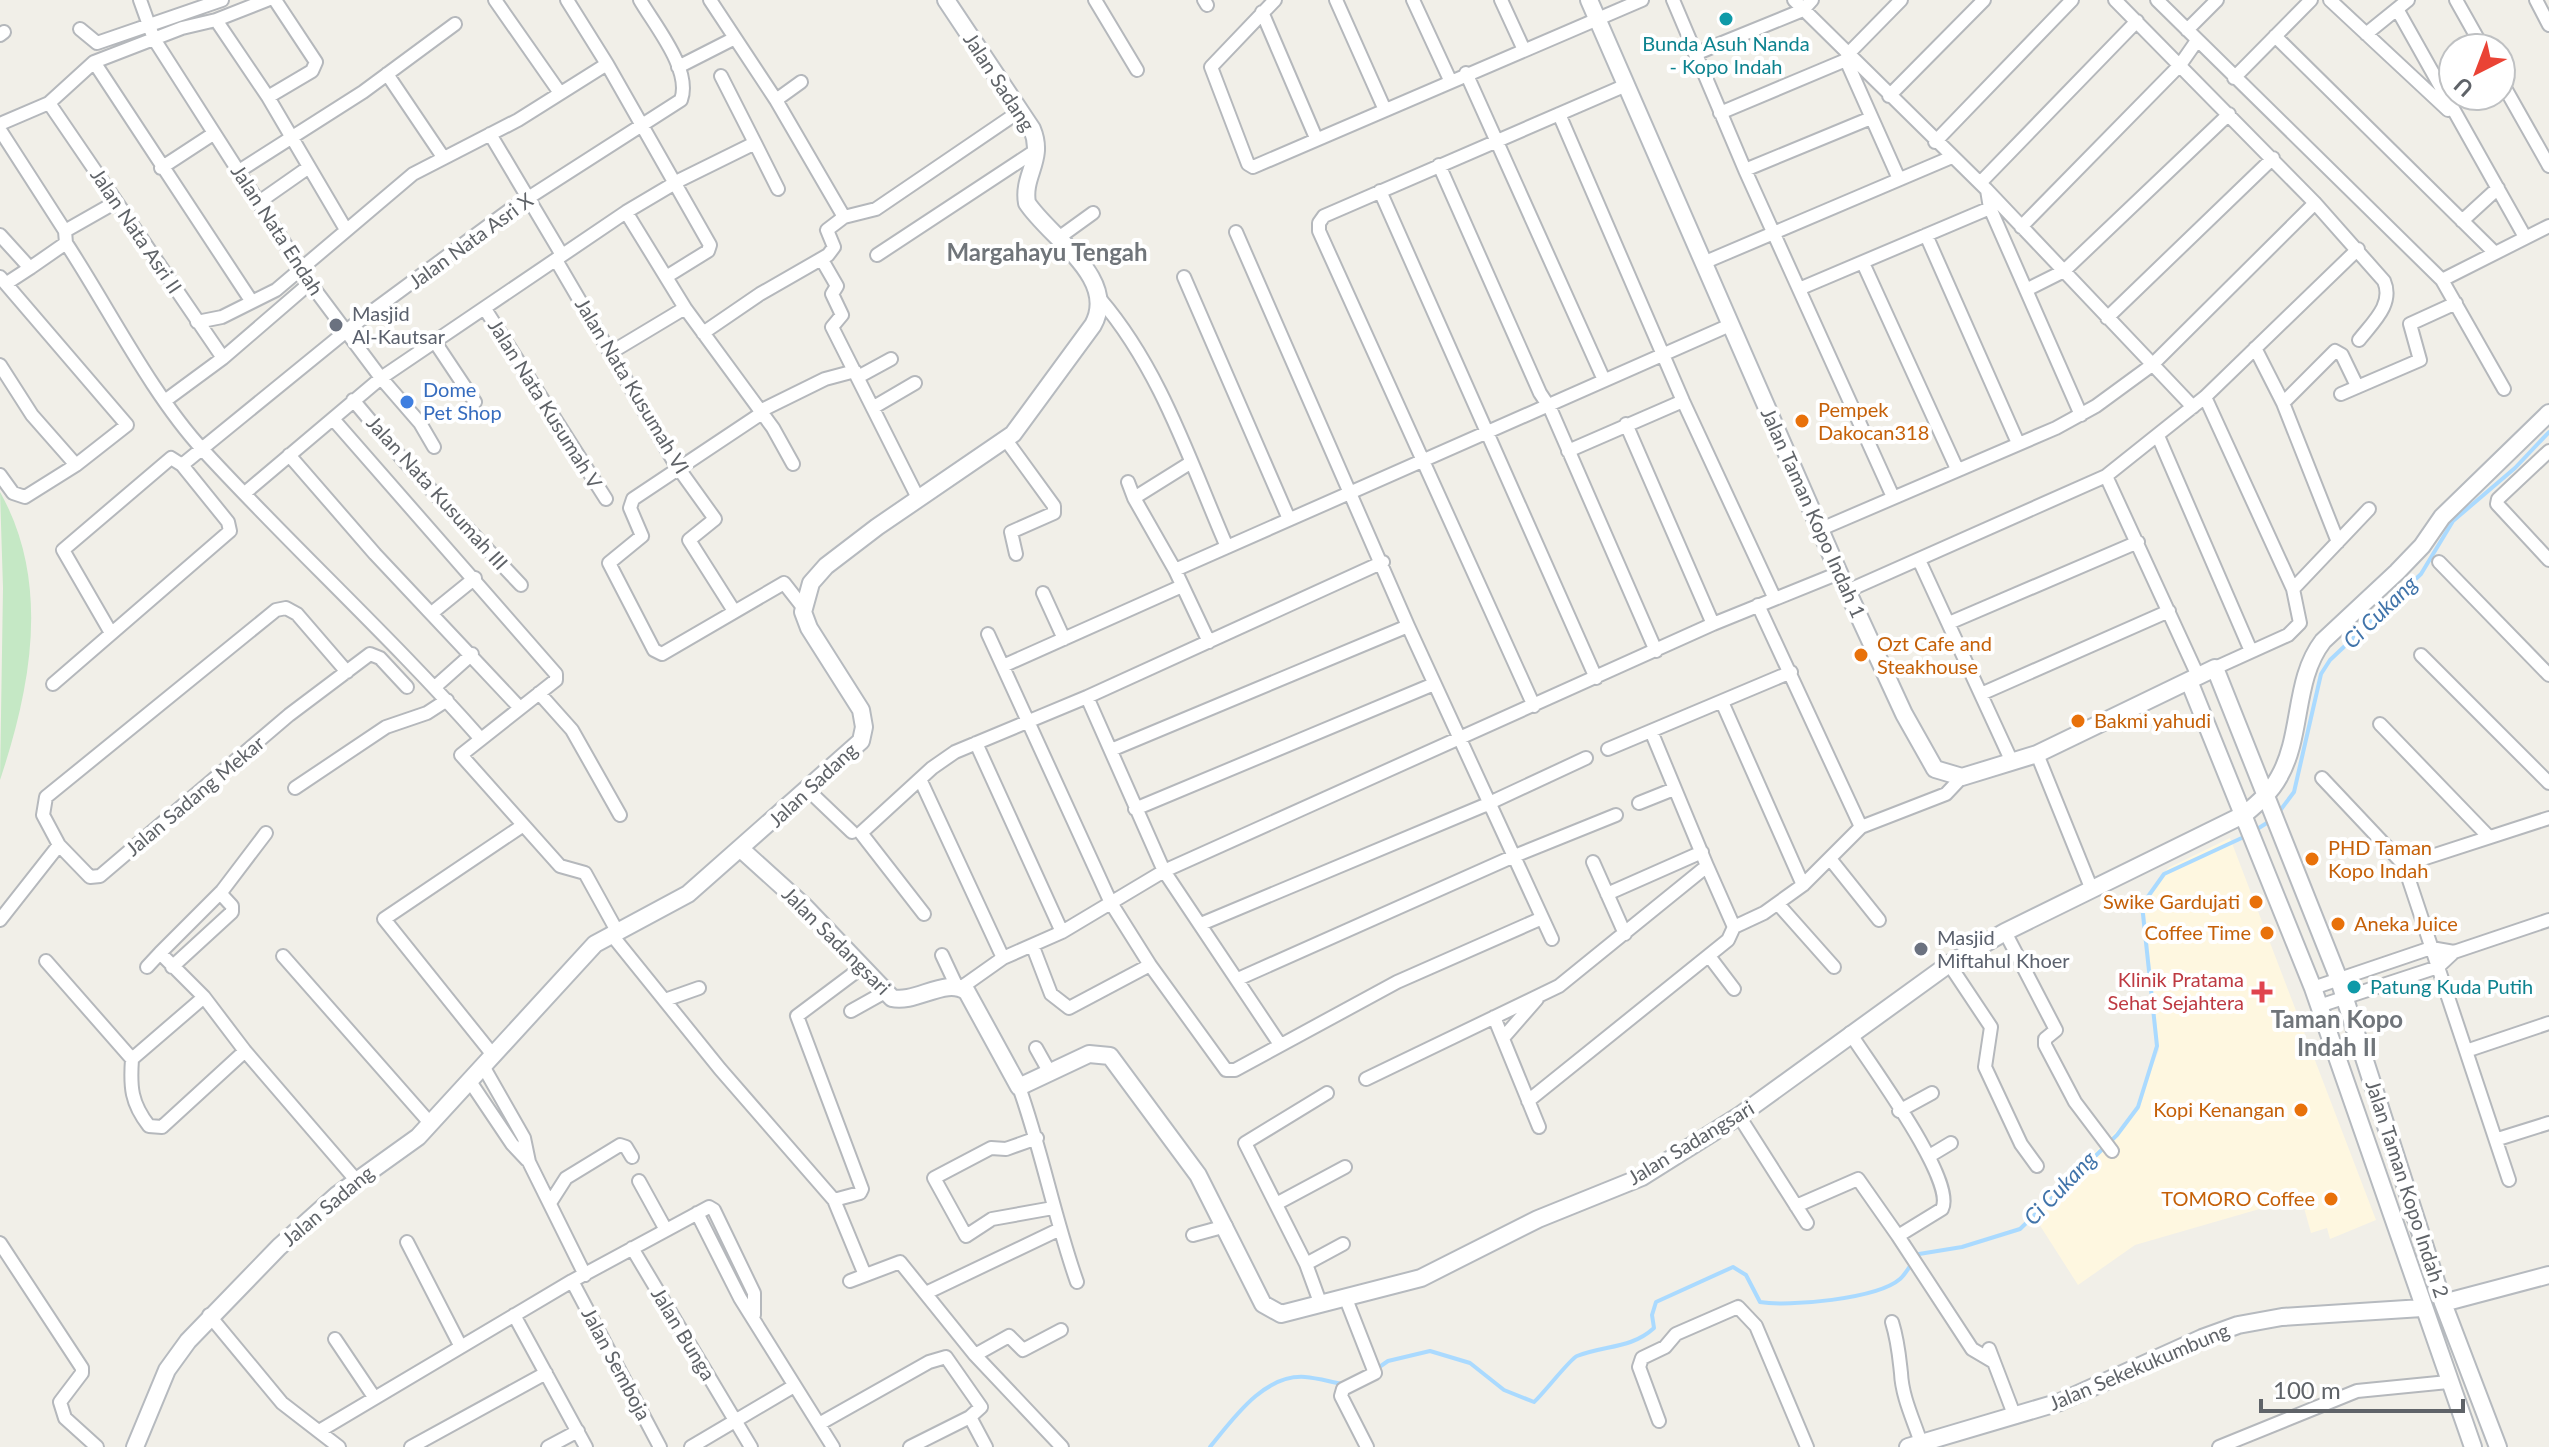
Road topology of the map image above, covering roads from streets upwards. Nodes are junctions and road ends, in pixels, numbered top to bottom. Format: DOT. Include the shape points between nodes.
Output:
graph roads {
  1 [pos="140,0"];
  2 [pos="222,0"];
  3 [pos="267,0"];
  4 [pos="275,0"];
  5 [pos="495,0"];
  6 [pos="567,0"];
  7 [pos="640,0"];
  8 [pos="710,0"];
  9 [pos="946,0"];
  10 [pos="1095,0"];
  11 [pos="1275,0"];
  12 [pos="1336,0"];
  13 [pos="1413,0"];
  14 [pos="1501,0"];
  15 [pos="1589,0"];
  16 [pos="1642,0"];
  17 [pos="1673,0"];
  18 [pos="1901,0"];
  19 [pos="1984,0"];
  20 [pos="2072,0"];
  21 [pos="2115,0"];
  22 [pos="2157,0"];
  23 [pos="2217,0"];
  24 [pos="2311,0"];
  25 [pos="2330,0"];
  26 [pos="2408,0"];
  27 [pos="2456,0"];
  28 [pos="2536,0"];
  29 [pos="205,3"];
  30 [pos="1803,3"];
  31 [pos="2397,9"];
  32 [pos="1262,12"];
  33 [pos="1597,19"];
  34 [pos="216,20"];
  35 [pos="2137,21"];
  36 [pos="455,24"];
  37 [pos="2549,25"];
  38 [pos="80,29"];
  39 [pos="2187,30"];
  40 [pos="150,32"];
  41 [pos="2474,32"];
  42 [pos="2366,34"];
  43 [pos="2275,36"];
  44 [pos="735,38"];
  45 [pos="2196,42"];
  46 [pos="1524,50"];
  47 [pos="1695,54"];
  48 [pos="1847,57"];
  49 [pos="94,62"];
  50 [pos="607,64"];
  51 [pos="2180,65"];
  52 [pos="678,67"];
  53 [pos="1137,70"];
  54 [pos="1466,73"];
  55 [pos="387,74"];
  56 [pos="721,76"];
  57 [pos="2234,78"];
  58 [pos="1450,80"];
  59 [pos="801,82"];
  60 [pos="1624,86"];
  61 [pos="560,93"];
  62 [pos="1889,96"];
  63 [pos="268,97"];
  64 [pos="776,100"];
  65 [pos="49,103"];
  66 [pos="2517,109"];
  67 [pos="1385,110"];
  68 [pos="1020,111"];
  69 [pos="1720,113"];
  70 [pos="1559,114"];
  71 [pos="2229,114"];
  72 [pos="1871,118"];
  73 [pos="2458,119"];
  74 [pos="638,124"];
  75 [pos="0,127"];
  76 [pos="213,134"];
  77 [pos="490,134"];
  78 [pos="292,138"];
  79 [pos="1316,138"];
  80 [pos="1495,142"];
  81 [pos="1935,142"];
  82 [pos="755,143"];
  83 [pos="1038,149"];
  84 [pos="443,157"];
  85 [pos="1952,157"];
  86 [pos="2273,158"];
  87 [pos="1439,165"];
  88 [pos="2549,166"];
  89 [pos="309,167"];
  90 [pos="161,168"];
  91 [pos="1745,170"];
  92 [pos="239,171"];
  93 [pos="1899,179"];
  94 [pos="672,184"];
  95 [pos="1983,186"];
  96 [pos="2498,188"];
  97 [pos="778,189"];
  98 [pos="1380,191"];
  99 [pos="529,198"];
  100 [pos="116,202"];
  101 [pos="259,202"];
  102 [pos="2315,203"];
  103 [pos="1990,208"];
  104 [pos="626,212"];
  105 [pos="1093,213"];
  106 [pos="844,217"];
  107 [pos="2462,221"];
  108 [pos="2549,226"];
  109 [pos="2021,227"];
  110 [pos="345,228"];
  111 [pos="1236,232"];
  112 [pos="1773,232"];
  113 [pos="0,235"];
  114 [pos="1926,235"];
  115 [pos="66,237"];
  116 [pos="2525,237"];
  117 [pos="1057,239"];
  118 [pos="2358,249"];
  119 [pos="2495,253"];
  120 [pos="877,255"];
  121 [pos="559,257"];
  122 [pos="822,260"];
  123 [pos="1703,263"];
  124 [pos="1863,263"];
  125 [pos="30,268"];
  126 [pos="301,268"];
  127 [pos="2064,271"];
  128 [pos="666,277"];
  129 [pos="1184,277"];
  130 [pos="3,280"];
  131 [pos="2442,280"];
  132 [pos="310,283"];
  133 [pos="1799,289"];
  134 [pos="2026,290"];
  135 [pos="1100,299"];
  136 [pos="252,302"];
  137 [pos="2456,303"];
  138 [pos="685,308"];
  139 [pos="485,309"];
  140 [pos="2107,318"];
  141 [pos="197,322"];
  142 [pos="1730,325"];
  143 [pos="346,330"];
  144 [pos="703,333"];
  145 [pos="2359,340"];
  146 [pos="435,342"];
  147 [pos="2255,348"];
  148 [pos="610,353"];
  149 [pos="1665,354"];
  150 [pos="223,358"];
  151 [pos="891,359"];
  152 [pos="0,365"];
  153 [pos="2152,365"];
  154 [pos="856,374"];
  155 [pos="381,378"];
  156 [pos="1604,380"];
  157 [pos="915,383"];
  158 [pos="2357,386"];
  159 [pos="2504,389"];
  160 [pos="2341,394"];
  161 [pos="2205,397"];
  162 [pos="166,400"];
  163 [pos="353,400"];
  164 [pos="1683,401"];
  165 [pos="475,402"];
  166 [pos="2283,403"];
  167 [pos="874,407"];
  168 [pos="2193,407"];
  169 [pos="1550,408"];
  170 [pos="761,412"];
  171 [pos="2549,413"];
  172 [pos="2081,415"];
  173 [pos="333,419"];
  174 [pos="1626,424"];
  175 [pos="1488,435"];
  176 [pos="2158,436"];
  177 [pos="1006,440"];
  178 [pos="2018,443"];
  179 [pos="434,447"];
  180 [pos="202,449"];
  181 [pos="1568,451"];
  182 [pos="2549,451"];
  183 [pos="289,455"];
  184 [pos="1190,463"];
  185 [pos="1424,463"];
  186 [pos="793,464"];
  187 [pos="76,465"];
  188 [pos="182,465"];
  189 [pos="678,467"];
  190 [pos="1957,469"];
  191 [pos="0,475"];
  192 [pos="2106,476"];
  193 [pos="1128,482"];
  194 [pos="246,492"];
  195 [pos="1352,493"];
  196 [pos="1893,497"];
  197 [pos="918,498"];
  198 [pos="1134,498"];
  199 [pos="606,499"];
  200 [pos="2369,509"];
  201 [pos="1289,519"];
  202 [pos="1821,529"];
  203 [pos="2138,542"];
  204 [pos="2338,542"];
  205 [pos="1227,547"];
  206 [pos="1016,554"];
  207 [pos="1919,560"];
  208 [pos="2549,560"];
  209 [pos="1383,562"];
  210 [pos="2439,562"];
  211 [pos="1175,570"];
  212 [pos="1839,573"];
  213 [pos="475,578"];
  214 [pos="521,585"];
  215 [pos="1182,586"];
  216 [pos="2293,589"];
  217 [pos="1847,591"];
  218 [pos="1043,593"];
  219 [pos="1774,597"];
  220 [pos="1758,605"];
  221 [pos="802,606"];
  222 [pos="734,611"];
  223 [pos="2169,611"];
  224 [pos="433,612"];
  225 [pos="1949,623"];
  226 [pos="1713,624"];
  227 [pos="1408,626"];
  228 [pos="111,633"];
  229 [pos="988,634"];
  230 [pos="1064,639"];
  231 [pos="1209,642"];
  232 [pos="1656,651"];
  233 [pos="2251,651"];
  234 [pos="472,654"];
  235 [pos="2421,655"];
  236 [pos="1003,666"];
  237 [pos="2215,668"];
  238 [pos="347,672"];
  239 [pos="1791,672"];
  240 [pos="2549,675"];
  241 [pos="1596,678"];
  242 [pos="2194,678"];
  243 [pos="53,684"];
  244 [pos="1434,684"];
  245 [pos="407,687"];
  246 [pos="435,687"];
  247 [pos="539,693"];
  248 [pos="1981,694"];
  249 [pos="1087,697"];
  250 [pos="447,700"];
  251 [pos="1722,702"];
  252 [pos="1534,706"];
  253 [pos="519,707"];
  254 [pos="1027,721"];
  255 [pos="2380,724"];
  256 [pos="1651,731"];
  257 [pos="480,738"];
  258 [pos="1460,739"];
  259 [pos="976,743"];
  260 [pos="1608,749"];
  261 [pos="1111,750"];
  262 [pos="2037,754"];
  263 [pos="1586,758"];
  264 [pos="2012,762"];
  265 [pos="1962,777"];
  266 [pos="2322,778"];
  267 [pos="920,779"];
  268 [pos="2549,783"];
  269 [pos="295,788"];
  270 [pos="1674,789"];
  271 [pos="808,790"];
  272 [pos="2267,801"];
  273 [pos="1490,802"];
  274 [pos="1639,803"];
  275 [pos="1135,809"];
  276 [pos="620,815"];
  277 [pos="1616,815"];
  278 [pos="2549,818"];
  279 [pos="2248,819"];
  280 [pos="522,826"];
  281 [pos="1861,827"];
  282 [pos="852,832"];
  283 [pos="266,833"];
  284 [pos="2489,837"];
  285 [pos="59,845"];
  286 [pos="742,850"];
  287 [pos="1702,852"];
  288 [pos="1512,857"];
  289 [pos="1831,860"];
  290 [pos="1593,862"];
  291 [pos="2404,865"];
  292 [pos="1707,866"];
  293 [pos="1164,871"];
  294 [pos="1803,885"];
  295 [pos="2092,890"];
  296 [pos="220,893"];
  297 [pos="1607,894"];
  298 [pos="1111,903"];
  299 [pos="1778,904"];
  300 [pos="924,914"];
  301 [pos="1540,919"];
  302 [pos="0,920"];
  303 [pos="1879,920"];
  304 [pos="2549,920"];
  305 [pos="1201,924"];
  306 [pos="1734,927"];
  307 [pos="1062,932"];
  308 [pos="2005,932"];
  309 [pos="614,933"];
  310 [pos="1625,934"];
  311 [pos="1552,939"];
  312 [pos="1033,947"];
  313 [pos="2431,948"];
  314 [pos="2454,952"];
  315 [pos="160,953"];
  316 [pos="942,955"];
  317 [pos="283,956"];
  318 [pos="1709,956"];
  319 [pos="1003,958"];
  320 [pos="46,961"];
  321 [pos="1949,964"];
  322 [pos="1150,965"];
  323 [pos="147,967"];
  324 [pos="172,967"];
  325 [pos="1834,967"];
  326 [pos="2438,967"];
  327 [pos="861,968"];
  328 [pos="2338,977"];
  329 [pos="1238,979"];
  330 [pos="960,987"];
  331 [pos="699,988"];
  332 [pos="2313,988"];
  333 [pos="1734,989"];
  334 [pos="885,992"];
  335 [pos="1539,996"];
  336 [pos="204,997"];
  337 [pos="2345,999"];
  338 [pos="665,1000"];
  339 [pos="2319,1006"];
  340 [pos="851,1011"];
  341 [pos="1494,1017"];
  342 [pos="2549,1023"];
  343 [pos="1850,1033"];
  344 [pos="1503,1038"];
  345 [pos="1279,1043"];
  346 [pos="1036,1048"];
  347 [pos="245,1051"];
  348 [pos="2466,1051"];
  349 [pos="132,1059"];
  350 [pos="488,1061"];
  351 [pos="1050,1073"];
  352 [pos="1366,1079"];
  353 [pos="469,1080"];
  354 [pos="1019,1087"];
  355 [pos="1327,1093"];
  356 [pos="1932,1093"];
  357 [pos="1528,1101"];
  358 [pos="1899,1111"];
  359 [pos="1739,1116"];
  360 [pos="430,1123"];
  361 [pos="2549,1123"];
  362 [pos="1539,1127"];
  363 [pos="1037,1138"];
  364 [pos="2498,1139"];
  365 [pos="1951,1143"];
  366 [pos="2107,1144"];
  367 [pos="1931,1155"];
  368 [pos="632,1157"];
  369 [pos="529,1162"];
  370 [pos="2037,1166"];
  371 [pos="1345,1167"];
  372 [pos="356,1180"];
  373 [pos="2509,1180"];
  374 [pos="639,1181"];
  375 [pos="834,1200"];
  376 [pos="550,1203"];
  377 [pos="1276,1204"];
  378 [pos="1796,1206"];
  379 [pos="1053,1208"];
  380 [pos="697,1213"];
  381 [pos="1807,1223"];
  382 [pos="1226,1226"];
  383 [pos="666,1230"];
  384 [pos="1058,1230"];
  385 [pos="1193,1235"];
  386 [pos="1898,1236"];
  387 [pos="407,1242"];
  388 [pos="0,1243"];
  389 [pos="1343,1244"];
  390 [pos="632,1248"];
  391 [pos="1306,1264"];
  392 [pos="585,1275"];
  393 [pos="865,1275"];
  394 [pos="2549,1275"];
  395 [pos="572,1281"];
  396 [pos="850,1281"];
  397 [pos="1077,1282"];
  398 [pos="926,1293"];
  399 [pos="1346,1299"];
  400 [pos="2443,1303"];
  401 [pos="1321,1305"];
  402 [pos="2422,1308"];
  403 [pos="209,1315"];
  404 [pos="514,1315"];
  405 [pos="754,1315"];
  406 [pos="1892,1322"];
  407 [pos="1061,1330"];
  408 [pos="335,1339"];
  409 [pos="461,1347"];
  410 [pos="975,1355"];
  411 [pos="546,1373"];
  412 [pos="2448,1382"];
  413 [pos="794,1386"];
  414 [pos="374,1397"];
  415 [pos="970,1417"];
  416 [pos="2015,1417"];
  417 [pos="734,1419"];
  418 [pos="1659,1421"];
  419 [pos="819,1424"];
  420 [pos="321,1430"];
  421 [pos="578,1431"];
  422 [pos="1914,1445"];
  423 [pos="97,1447"];
  424 [pos="135,1447"];
  425 [pos="339,1447"];
  426 [pos="411,1447"];
  427 [pos="548,1447"];
  428 [pos="586,1447"];
  429 [pos="660,1447"];
  430 [pos="691,1447"];
  431 [pos="751,1447"];
  432 [pos="833,1447"];
  433 [pos="910,1447"];
  434 [pos="986,1447"];
  435 [pos="1062,1447"];
  436 [pos="1367,1447"];
  437 [pos="1807,1447"];
  438 [pos="2219,1447"];
  439 [pos="2473,1447"];
  440 [pos="2498,1447"];
  1 -- 40 [label="street, Jalan Nata Endah"];
  2 -- 29 [label="street"];
  3 -- 34 [label="street"];
  4 -- 63 [label="street" via="316,62 312,71"];
  5 -- 61 [label="street"];
  6 -- 50 [label="street"];
  7 -- 52 [label="street"];
  8 -- 44 [label="street"];
  9 -- 68 [label="street, Jalan Sadang"];
  10 -- 53 [label="street"];
  11 -- 32 [label="street"];
  12 -- 67 [label="street"];
  13 -- 58 [label="street"];
  14 -- 46 [label="street"];
  15 -- 33 [label="street, Jalan Taman Kopo Indah 1"];
  16 -- 33 [label="street"];
  17 -- 47 [label="street"];
  18 -- 48 [label="street"];
  19 -- 62 [label="street"];
  20 -- 81 [label="street"];
  21 -- 35 [label="street"];
  22 -- 39 [label="street"];
  23 -- 39 [label="street"];
  24 -- 43 [label="street"];
  25 -- 42 [label="street"];
  26 -- 31 [label="street"];
  27 -- 41 [label="street"];
  28 -- 37 [label="street"];
  29 -- 40 [label="street"];
  30 -- 47 [label="street"];
  30 -- 48 [label="street"];
  31 -- 42 [label="street"];
  31 -- 73 [label="street"];
  32 -- 79 [label="street"];
  32 -- 79 [label="street" via="1211,67 1248,164 1254,167"];
  33 -- 46 [label="street"];
  33 -- 60 [label="street, Jalan Taman Kopo Indah 1"];
  34 -- 40 [label="street"];
  34 -- 63 [label="street"];
  35 -- 51 [label="street"];
  35 -- 95 [label="street"];
  36 -- 55 [label="street"];
  38 -- 40 [label="street" via="97,43"];
  39 -- 45 [label="street"];
  40 -- 49 [label="street"];
  40 -- 76 [label="street, Jalan Nata Endah"];
  42 -- 73 [label="street"];
  43 -- 57 [label="street"];
  43 -- 107 [label="street"];
  44 -- 52 [label="street"];
  44 -- 64 [label="street"];
  45 -- 51 [label="street"];
  45 -- 57 [label="street"];
  46 -- 54 [label="street"];
  47 -- 69 [label="street"];
  48 -- 62 [label="street"];
  48 -- 69 [label="street"];
  48 -- 72 [label="street"];
  49 -- 65 [label="street"];
  49 -- 90 [label="street"];
  50 -- 61 [label="street"];
  50 -- 74 [label="street"];
  51 -- 71 [label="street"];
  51 -- 109 [label="street"];
  52 -- 74 [label="street, Jalan Nata Asri X" via="682,98"];
  54 -- 58 [label="street"];
  54 -- 80 [label="street"];
  55 -- 78 [label="street"];
  55 -- 84 [label="street"];
  56 -- 82 [label="street"];
  57 -- 131 [label="street"];
  58 -- 67 [label="street"];
  59 -- 64 [label="street"];
  60 -- 70 [label="street"];
  60 -- 123 [label="street, Jalan Taman Kopo Indah 1"];
  61 -- 77 [label="street"];
  62 -- 81 [label="street"];
  63 -- 78 [label="street"];
  64 -- 106 [label="street"];
  65 -- 75 [label="street"];
  65 -- 100 [label="street, Jalan Nata Asri II"];
  66 -- 88 [label="street"];
  67 -- 79 [label="street"];
  68 -- 83 [label="street, Jalan Sadang"];
  68 -- 106 [label="street" via="876,209"];
  69 -- 91 [label="street"];
  70 -- 80 [label="street"];
  70 -- 149 [label="street"];
  71 -- 86 [label="street"];
  71 -- 127 [label="street"];
  72 -- 91 [label="street"];
  72 -- 93 [label="street"];
  73 -- 96 [label="street"];
  74 -- 94 [label="street"];
  74 -- 99 [label="street, Jalan Nata Asri X"];
  75 -- 115 [label="street"];
  76 -- 90 [label="street"];
  76 -- 92 [label="street, Jalan Nata Endah"];
  77 -- 84 [label="street"];
  77 -- 99 [label="street, Jalan Nata Kusumah VI"];
  78 -- 89 [label="street"];
  78 -- 92 [label="street"];
  80 -- 87 [label="street"];
  80 -- 156 [label="street"];
  81 -- 85 [label="street"];
  82 -- 94 [label="street"];
  82 -- 97 [label="street"];
  83 -- 117 [label="street, Jalan Sadang" via="1026,198"];
  83 -- 120 [label="street"];
  84 -- 110 [label="street"];
  85 -- 93 [label="street"];
  85 -- 95 [label="street"];
  86 -- 102 [label="street"];
  86 -- 140 [label="street"];
  87 -- 98 [label="street"];
  87 -- 169 [label="street"];
  89 -- 101 [label="street"];
  89 -- 110 [label="street"];
  90 -- 136 [label="street"];
  91 -- 112 [label="street"];
  92 -- 101 [label="street, Jalan Nata Endah"];
  93 -- 112 [label="street"];
  94 -- 104 [label="street"];
  94 -- 128 [label="street" via="710,248"];
  95 -- 103 [label="street"];
  95 -- 109 [label="street"];
  96 -- 107 [label="street"];
  96 -- 116 [label="street"];
  98 -- 175 [label="street"];
  98 -- 185 [label="street" via="1324,216 1319,231"];
  99 -- 121 [label="street, Jalan Nata Kusumah VI"];
  99 -- 143 [label="street, Jalan Nata Asri X"];
  100 -- 115 [label="street"];
  100 -- 141 [label="street, Jalan Nata Asri II"];
  101 -- 126 [label="street, Jalan Nata Endah"];
  102 -- 118 [label="street"];
  102 -- 153 [label="street"];
  103 -- 114 [label="street"];
  103 -- 134 [label="street"];
  104 -- 121 [label="street"];
  104 -- 128 [label="street"];
  105 -- 117 [label="street"];
  106 -- 122 [label="street" via="827,229 834,248"];
  107 -- 119 [label="street"];
  108 -- 116 [label="street"];
  109 -- 127 [label="street"];
  110 -- 126 [label="street"];
  111 -- 195 [label="street"];
  112 -- 123 [label="street"];
  112 -- 133 [label="street"];
  113 -- 125 [label="street"];
  114 -- 124 [label="street"];
  114 -- 178 [label="street"];
  115 -- 125 [label="street"];
  115 -- 162 [label="street"];
  116 -- 119 [label="street"];
  117 -- 135 [label="street, Jalan Sadang" via="1092,278"];
  118 -- 145 [label="street" via="2384,281 2387,295 2385,306"];
  118 -- 147 [label="street"];
  119 -- 131 [label="street"];
  121 -- 139 [label="street"];
  121 -- 148 [label="street, Jalan Nata Kusumah VI"];
  122 -- 144 [label="street"];
  122 -- 154 [label="street" via="837,286 832,294 842,315 832,327"];
  123 -- 142 [label="street, Jalan Taman Kopo Indah 1"];
  124 -- 133 [label="street"];
  124 -- 190 [label="street"];
  125 -- 130 [label="street"];
  126 -- 132 [label="street, Jalan Nata Endah"];
  126 -- 136 [label="street"];
  127 -- 134 [label="street"];
  127 -- 140 [label="street"];
  128 -- 138 [label="street"];
  129 -- 201 [label="street"];
  130 -- 187 [label="street" via="127,423 123,432"];
  131 -- 137 [label="street"];
  132 -- 143 [label="street, Jalan Nata Endah"];
  132 -- 150 [label="street"];
  133 -- 196 [label="street"];
  134 -- 172 [label="street"];
  135 -- 177 [label="street" via="1093,325"];
  135 -- 184 [label="street" via="1151,369"];
  136 -- 141 [label="street"];
  137 -- 158 [label="street" via="2410,324 2420,360"];
  137 -- 159 [label="street"];
  138 -- 144 [label="street"];
  138 -- 148 [label="street"];
  139 -- 146 [label="street"];
  139 -- 199 [label="street, Jalan Nata Kusumah V"];
  140 -- 153 [label="street"];
  141 -- 150 [label="street, Jalan Nata Asri II"];
  142 -- 149 [label="street"];
  142 -- 202 [label="street, Jalan Taman Kopo Indah 1"];
  143 -- 155 [label="street, Jalan Nata Endah"];
  143 -- 180 [label="street, Jalan Nata Asri X"];
  144 -- 170 [label="street"];
  146 -- 155 [label="street"];
  146 -- 165 [label="street"];
  147 -- 161 [label="street"];
  147 -- 166 [label="street"];
  148 -- 189 [label="street, Jalan Nata Kusumah VI"];
  149 -- 156 [label="street"];
  149 -- 164 [label="street"];
  150 -- 162 [label="street"];
  151 -- 154 [label="street"];
  152 -- 187 [label="street" via="32,415"];
  153 -- 168 [label="street"];
  153 -- 172 [label="street"];
  154 -- 167 [label="street"];
  154 -- 170 [label="street" via="825,379"];
  155 -- 163 [label="street"];
  155 -- 179 [label="street, Jalan Nata Endah"];
  156 -- 169 [label="street"];
  157 -- 167 [label="street"];
  158 -- 160 [label="street"];
  158 -- 166 [label="street" via="2335,351"];
  161 -- 168 [label="street"];
  161 -- 216 [label="street"];
  162 -- 180 [label="street"];
  163 -- 173 [label="street"];
  163 -- 214 [label="street, Jalan Nata Kusumah III"];
  164 -- 174 [label="street"];
  164 -- 219 [label="street"];
  166 -- 204 [label="street"];
  167 -- 197 [label="street"];
  168 -- 176 [label="street"];
  169 -- 175 [label="street"];
  169 -- 181 [label="street"];
  170 -- 186 [label="street"];
  170 -- 189 [label="street"];
  171 -- 272 [label="street, Jalan Sadangsari" via="2310,658 2286,763"];
  172 -- 178 [label="street"];
  173 -- 183 [label="street"];
  173 -- 213 [label="street"];
  174 -- 181 [label="street"];
  174 -- 226 [label="street"];
  175 -- 185 [label="street"];
  175 -- 241 [label="street"];
  176 -- 192 [label="street"];
  176 -- 233 [label="street"];
  177 -- 197 [label="street"];
  177 -- 206 [label="street" via="1054,506 1054,513 1011,532"];
  178 -- 190 [label="street"];
  180 -- 188 [label="street, Jalan Nata Asri X"];
  180 -- 194 [label="street"];
  181 -- 232 [label="street"];
  182 -- 208 [label="street" via="2497,504"];
  183 -- 194 [label="street"];
  183 -- 224 [label="street"];
  184 -- 198 [label="street"];
  184 -- 205 [label="street"];
  185 -- 195 [label="street"];
  185 -- 252 [label="street"];
  187 -- 191 [label="street" via="25,497 13,493"];
  188 -- 228 [label="street" via="230,531"];
  188 -- 228 [label="street" via="166,459 63,550"];
  189 -- 222 [label="street, Jalan Nata Kusumah VI" via="715,520 689,542"];
  189 -- 222 [label="street" via="633,499 630,508 642,536 609,563 660,654"];
  190 -- 196 [label="street"];
  192 -- 203 [label="street"];
  192 -- 207 [label="street"];
  193 -- 198 [label="street"];
  194 -- 246 [label="street"];
  195 -- 201 [label="street"];
  195 -- 209 [label="street"];
  196 -- 202 [label="street"];
  197 -- 221 [label="street" via="826,566 811,583"];
  198 -- 211 [label="street"];
  200 -- 204 [label="street"];
  201 -- 205 [label="street"];
  202 -- 212 [label="street, Jalan Taman Kopo Indah 1"];
  203 -- 223 [label="street"];
  203 -- 225 [label="street"];
  204 -- 216 [label="street"];
  205 -- 211 [label="street"];
  207 -- 217 [label="street"];
  207 -- 225 [label="street"];
  209 -- 227 [label="street"];
  209 -- 231 [label="street"];
  210 -- 240 [label="street"];
  211 -- 215 [label="street"];
  212 -- 217 [label="street, Jalan Taman Kopo Indah 1"];
  212 -- 219 [label="street"];
  213 -- 224 [label="street"];
  213 -- 247 [label="street" via="556,674 556,680"];
  215 -- 230 [label="street"];
  215 -- 231 [label="street"];
  216 -- 233 [label="street" via="2300,623 2288,635"];
  217 -- 265 [label="street, Jalan Taman Kopo Indah 1" via="1927,761 1943,773"];
  218 -- 230 [label="street"];
  219 -- 220 [label="street"];
  220 -- 226 [label="street"];
  220 -- 239 [label="street"];
  221 -- 222 [label="street" via="785,583"];
  221 -- 271 [label="street, Jalan Sadang" via="809,628 857,703 864,727 861,741"];
  223 -- 242 [label="street"];
  223 -- 248 [label="street"];
  224 -- 234 [label="street"];
  225 -- 248 [label="street"];
  226 -- 232 [label="street"];
  227 -- 244 [label="street"];
  227 -- 261 [label="street"];
  228 -- 243 [label="street"];
  229 -- 236 [label="street"];
  230 -- 236 [label="street"];
  231 -- 249 [label="street"];
  232 -- 241 [label="street"];
  233 -- 237 [label="street"];
  234 -- 246 [label="street"];
  234 -- 253 [label="street"];
  235 -- 268 [label="street"];
  236 -- 254 [label="street"];
  237 -- 242 [label="street"];
  237 -- 272 [label="street"];
  238 -- 245 [label="street, Jalan Sadang Mekar" via="375,654"];
  238 -- 285 [label="street, Jalan Sadang Mekar" via="100,876 90,877"];
  238 -- 285 [label="street" via="297,614 276,610 46,797 43,815"];
  239 -- 251 [label="street"];
  239 -- 281 [label="street"];
  241 -- 252 [label="street"];
  242 -- 262 [label="street"];
  242 -- 279 [label="street"];
  244 -- 258 [label="street"];
  244 -- 275 [label="street"];
  246 -- 250 [label="street"];
  247 -- 253 [label="street"];
  247 -- 276 [label="street" via="572,730"];
  248 -- 264 [label="street"];
  249 -- 254 [label="street"];
  249 -- 261 [label="street"];
  250 -- 257 [label="street"];
  250 -- 269 [label="street" via="386,727"];
  251 -- 256 [label="street"];
  251 -- 294 [label="street"];
  252 -- 258 [label="street"];
  253 -- 257 [label="street"];
  254 -- 259 [label="street"];
  254 -- 298 [label="street"];
  255 -- 284 [label="street"];
  256 -- 260 [label="street"];
  256 -- 270 [label="street"];
  257 -- 280 [label="street" via="462,757"];
  258 -- 273 [label="street"];
  258 -- 293 [label="street"];
  259 -- 267 [label="street"];
  259 -- 307 [label="street"];
  261 -- 275 [label="street"];
  262 -- 264 [label="street"];
  262 -- 295 [label="street"];
  263 -- 273 [label="street"];
  264 -- 265 [label="street"];
  265 -- 281 [label="street" via="1946,794"];
  266 -- 291 [label="street"];
  267 -- 300 [label="street" via="864,827 861,836"];
  267 -- 319 [label="street"];
  270 -- 274 [label="street"];
  270 -- 287 [label="street"];
  271 -- 282 [label="street"];
  271 -- 286 [label="street, Jalan Sadang"];
  272 -- 279 [label="street, Jalan Sadangsari"];
  272 -- 328 [label="street, Jalan Taman Kopo Indah 2"];
  273 -- 288 [label="street"];
  273 -- 305 [label="street"];
  275 -- 293 [label="street"];
  277 -- 288 [label="street"];
  278 -- 284 [label="street"];
  279 -- 295 [label="street, Jalan Sadangsari"];
  279 -- 332 [label="street, Jalan Taman Kopo Indah 2"];
  280 -- 309 [label="street" via="561,867 585,873"];
  280 -- 350 [label="street" via="384,919"];
  281 -- 289 [label="street"];
  283 -- 296 [label="street"];
  284 -- 291 [label="street"];
  285 -- 302 [label="street"];
  286 -- 309 [label="street, Jalan Sadang" via="688,894"];
  286 -- 327 [label="street, Jalan Sadangsari"];
  287 -- 292 [label="street"];
  287 -- 297 [label="street"];
  288 -- 301 [label="street"];
  288 -- 329 [label="street"];
  289 -- 294 [label="street"];
  289 -- 303 [label="street"];
  290 -- 297 [label="street"];
  291 -- 313 [label="street"];
  292 -- 306 [label="street"];
  292 -- 310 [label="street"];
  293 -- 298 [label="street"];
  293 -- 305 [label="street"];
  294 -- 299 [label="street"];
  295 -- 308 [label="street, Jalan Sadangsari"];
  296 -- 315 [label="street"];
  296 -- 324 [label="street" via="232,912"];
  297 -- 310 [label="street"];
  298 -- 307 [label="street"];
  298 -- 322 [label="street"];
  299 -- 306 [label="street"];
  299 -- 325 [label="street"];
  301 -- 311 [label="street"];
  301 -- 345 [label="street" via="1397,982"];
  304 -- 314 [label="street"];
  305 -- 329 [label="street"];
  306 -- 318 [label="street"];
  307 -- 312 [label="street"];
  308 -- 321 [label="street, Jalan Sadangsari"];
  308 -- 366 [label="street" via="2056,1030 2045,1045 2075,1102"];
  309 -- 338 [label="street"];
  309 -- 350 [label="street, Jalan Sadang" via="595,944"];
  310 -- 335 [label="street" via="1581,971"];
  312 -- 319 [label="street"];
  312 -- 322 [label="street" via="1051,994 1069,1008"];
  313 -- 314 [label="street"];
  313 -- 326 [label="street"];
  313 -- 328 [label="street"];
  314 -- 326 [label="street"];
  315 -- 323 [label="street"];
  315 -- 324 [label="street"];
  316 -- 330 [label="street"];
  317 -- 360 [label="street"];
  318 -- 333 [label="street"];
  318 -- 357 [label="street"];
  319 -- 330 [label="street"];
  320 -- 349 [label="street"];
  321 -- 343 [label="street, Jalan Sadangsari"];
  321 -- 370 [label="street" via="1991,1027 1985,1067"];
  322 -- 345 [label="street" via="1226,1070 1232,1072"];
  324 -- 336 [label="street"];
  326 -- 337 [label="street"];
  326 -- 348 [label="street"];
  327 -- 334 [label="street, Jalan Sadangsari"];
  327 -- 375 [label="street" via="797,1016 862,1189"];
  328 -- 332 [label="street"];
  328 -- 337 [label="street, Jalan Taman Kopo Indah 2"];
  329 -- 345 [label="street"];
  330 -- 334 [label="street, Jalan Sadangsari" via="898,1000"];
  330 -- 354 [label="street" via="977,1005"];
  331 -- 338 [label="street"];
  332 -- 339 [label="street, Jalan Taman Kopo Indah 2"];
  334 -- 340 [label="street"];
  335 -- 341 [label="street"];
  335 -- 344 [label="street"];
  336 -- 347 [label="street"];
  336 -- 349 [label="street"];
  337 -- 339 [label="street"];
  337 -- 400 [label="street, Jalan Taman Kopo Indah 2"];
  338 -- 375 [label="street"];
  339 -- 402 [label="street, Jalan Taman Kopo Indah 2"];
  341 -- 344 [label="street"];
  341 -- 352 [label="street"];
  342 -- 348 [label="street"];
  343 -- 358 [label="street"];
  343 -- 359 [label="street, Jalan Sadangsari"];
  344 -- 357 [label="street"];
  346 -- 351 [label="street"];
  347 -- 349 [label="street" via="157,1128 149,1126 132,1098"];
  347 -- 372 [label="street"];
  348 -- 364 [label="street"];
  350 -- 353 [label="street, Jalan Sadang"];
  350 -- 369 [label="street" via="524,1138"];
  351 -- 354 [label="street, Jalan Sadangsari"];
  351 -- 382 [label="street, Jalan Sadangsari" via="1096,1052 1115,1060 1198,1175"];
  353 -- 360 [label="street, Jalan Sadang"];
  353 -- 369 [label="street"];
  354 -- 363 [label="street"];
  355 -- 377 [label="street" via="1245,1143"];
  356 -- 358 [label="street"];
  357 -- 362 [label="street"];
  358 -- 367 [label="street"];
  359 -- 378 [label="street"];
  359 -- 399 [label="street, Jalan Sadangsari" via="1642,1177 1538,1219 1421,1278"];
  360 -- 372 [label="street, Jalan Sadang"];
  361 -- 364 [label="street"];
  363 -- 379 [label="street"];
  363 -- 379 [label="street" via="1006,1149 991,1148 934,1178 966,1236 990,1220"];
  364 -- 373 [label="street"];
  365 -- 367 [label="street"];
  367 -- 386 [label="street" via="1946,1203"];
  368 -- 376 [label="street" via="620,1145 566,1178"];
  369 -- 376 [label="street"];
  371 -- 377 [label="street"];
  372 -- 403 [label="street, Jalan Sadang"];
  374 -- 383 [label="street"];
  375 -- 393 [label="street"];
  376 -- 392 [label="street"];
  377 -- 391 [label="street"];
  378 -- 381 [label="street"];
  378 -- 386 [label="street" via="1858,1179"];
  379 -- 384 [label="street"];
  380 -- 383 [label="street"];
  380 -- 405 [label="street"];
  380 -- 405 [label="street" via="712,1207 754,1293"];
  382 -- 385 [label="street"];
  382 -- 401 [label="street, Jalan Sadangsari" via="1245,1275 1270,1311 1281,1314"];
  383 -- 390 [label="street"];
  384 -- 397 [label="street"];
  384 -- 398 [label="street"];
  386 -- 416 [label="street" via="1972,1349 1991,1355"];
  387 -- 409 [label="street"];
  388 -- 423 [label="street" via="82,1368 60,1402 65,1418"];
  389 -- 391 [label="street"];
  390 -- 392 [label="street"];
  390 -- 417 [label="street, Jalan Bunga"];
  391 -- 401 [label="street"];
  392 -- 395 [label="street"];
  393 -- 396 [label="street"];
  393 -- 398 [label="street" via="900,1262"];
  394 -- 400 [label="street"];
  395 -- 404 [label="street"];
  395 -- 429 [label="street, Jalan Semboja"];
  398 -- 410 [label="street"];
  399 -- 401 [label="street, Jalan Sadangsari"];
  399 -- 436 [label="street" via="1374,1369 1340,1393"];
  400 -- 402 [label="street"];
  400 -- 440 [label="street, Jalan Taman Kopo Indah 2"];
  402 -- 412 [label="street, Jalan Taman Kopo Indah 2"];
  402 -- 416 [label="street, Jalan Sekekukumbung" via="2238,1325"];
  403 -- 420 [label="street" via="282,1403"];
  403 -- 424 [label="street, Jalan Sadang" via="167,1370"];
  404 -- 409 [label="street"];
  404 -- 411 [label="street"];
  405 -- 413 [label="street"];
  406 -- 422 [label="street" via="1902,1354"];
  407 -- 410 [label="street" via="1023,1350 1009,1336"];
  408 -- 414 [label="street"];
  409 -- 414 [label="street"];
  410 -- 435 [label="street"];
  411 -- 421 [label="street"];
  411 -- 426 [label="street"];
  412 -- 438 [label="street" via="2357,1391"];
  412 -- 439 [label="street, Jalan Taman Kopo Indah 2"];
  413 -- 417 [label="street"];
  413 -- 419 [label="street"];
  414 -- 420 [label="street"];
  415 -- 419 [label="street" via="981,1404 944,1357"];
  415 -- 433 [label="street"];
  415 -- 434 [label="street"];
  416 -- 422 [label="street, Jalan Sekekukumbung"];
  417 -- 430 [label="street"];
  417 -- 431 [label="street, Jalan Bunga"];
  418 -- 437 [label="street" via="1639,1367 1642,1358 1665,1347 1676,1334 1738,1307 1756,1326"];
  419 -- 432 [label="street"];
  420 -- 425 [label="street"];
  421 -- 427 [label="street"];
  421 -- 428 [label="street"];
}
